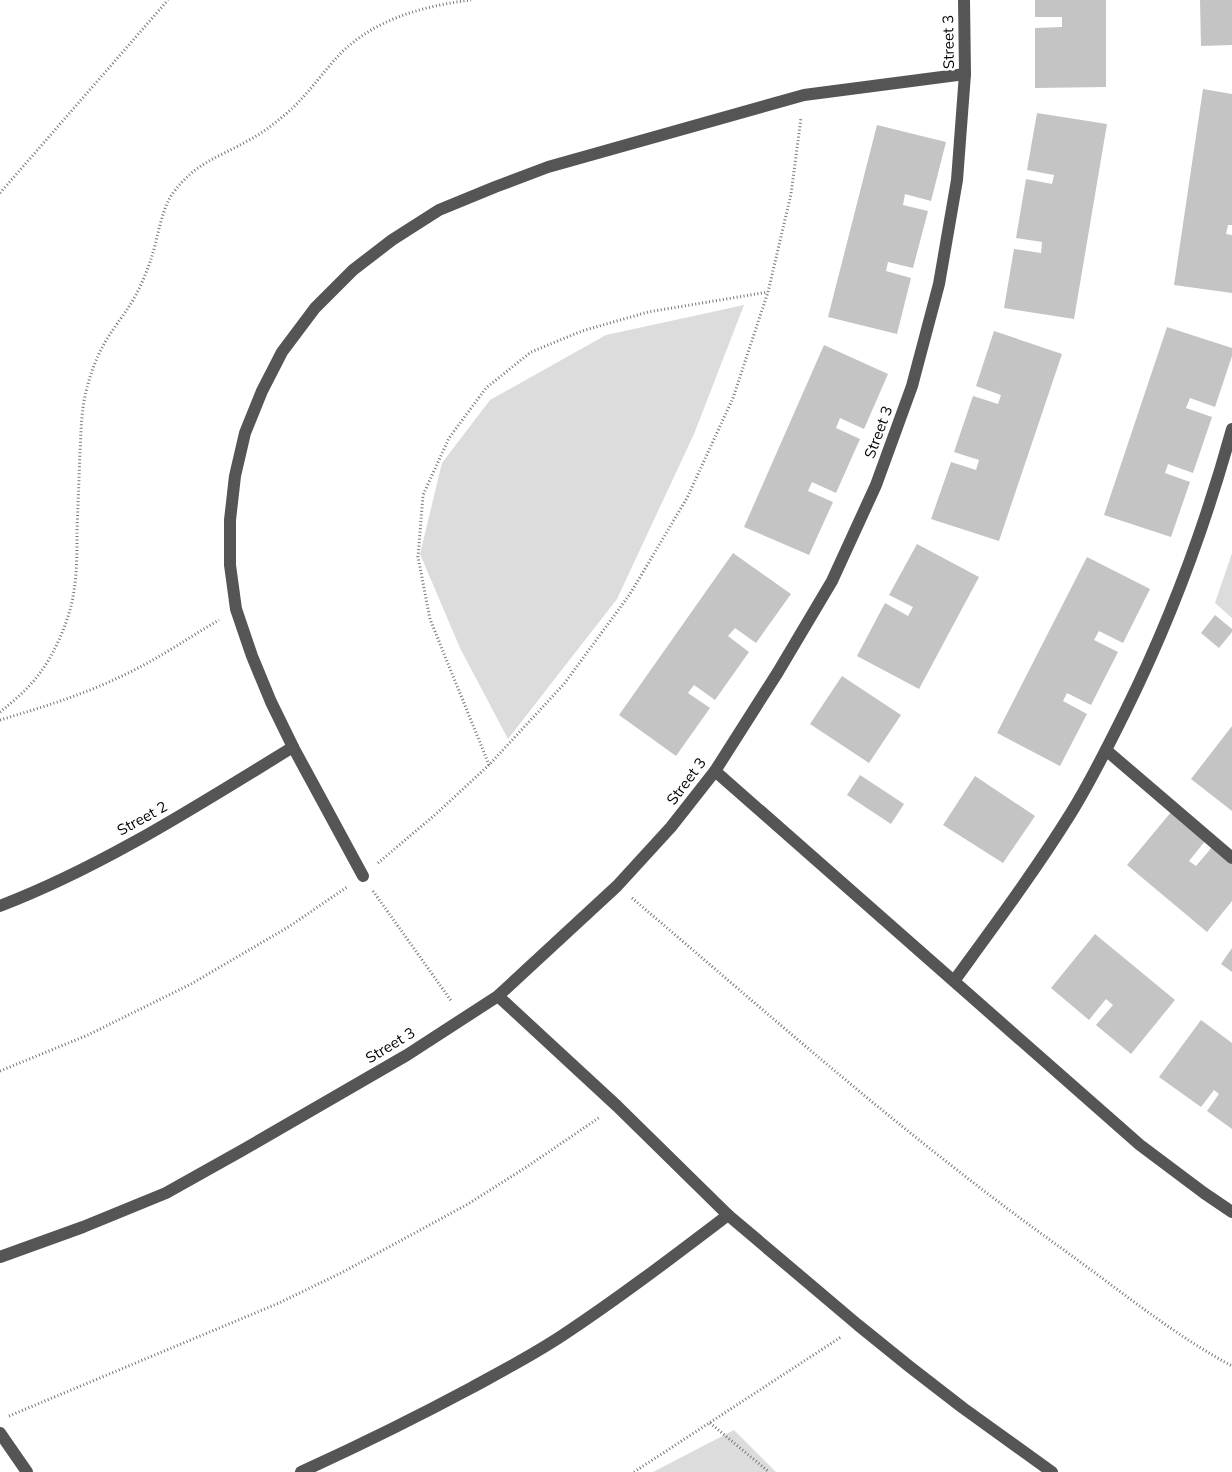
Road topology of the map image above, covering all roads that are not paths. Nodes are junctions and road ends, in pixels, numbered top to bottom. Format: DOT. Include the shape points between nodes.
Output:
graph roads {
  1 [pos="964,0"];
  2 [pos="965,74"];
  3 [pos="1232,429"];
  4 [pos="293,747"];
  5 [pos="1106,750"];
  6 [pos="715,771"];
  7 [pos="1232,858"];
  8 [pos="363,876"];
  9 [pos="0,906"];
  10 [pos="954,981"];
  11 [pos="498,996"];
  12 [pos="1232,1212"];
  13 [pos="728,1215"];
  14 [pos="0,1258"];
  15 [pos="0,1433"];
  16 [pos="27,1472"];
  17 [pos="301,1472"];
  18 [pos="1052,1472"];
  1 -- 2 [label="street, Street 3"];
  2 -- 4 [label="street" via="804,95 548,167 439,210 353,270 315,308 282,352 262,392 246,433 235,476 230,520 230,565 236,609 259,675"];
  2 -- 6 [label="street, Street 3" via="957,180 943,265 912,386 876,485 832,581"];
  3 -- 5 [label="street" via="1189,566 1151,659"];
  4 -- 8 [label="street"];
  4 -- 9 [label="street, Street 2" via="177,818 98,861"];
  5 -- 7 [label="street"];
  5 -- 10 [label="street" via="1072,812 1031,875"];
  6 -- 10 [label="street"];
  6 -- 11 [label="street, Street 3" via="618,886"];
  10 -- 12 [label="street" via="1140,1145"];
  11 -- 13 [label="street"];
  11 -- 14 [label="street, Street 3" via="407,1055 166,1193"];
  13 -- 17 [label="street" via="562,1336 429,1410"];
  13 -- 18 [label="street" via="858,1325"];
  15 -- 16 [label="street"];
}
